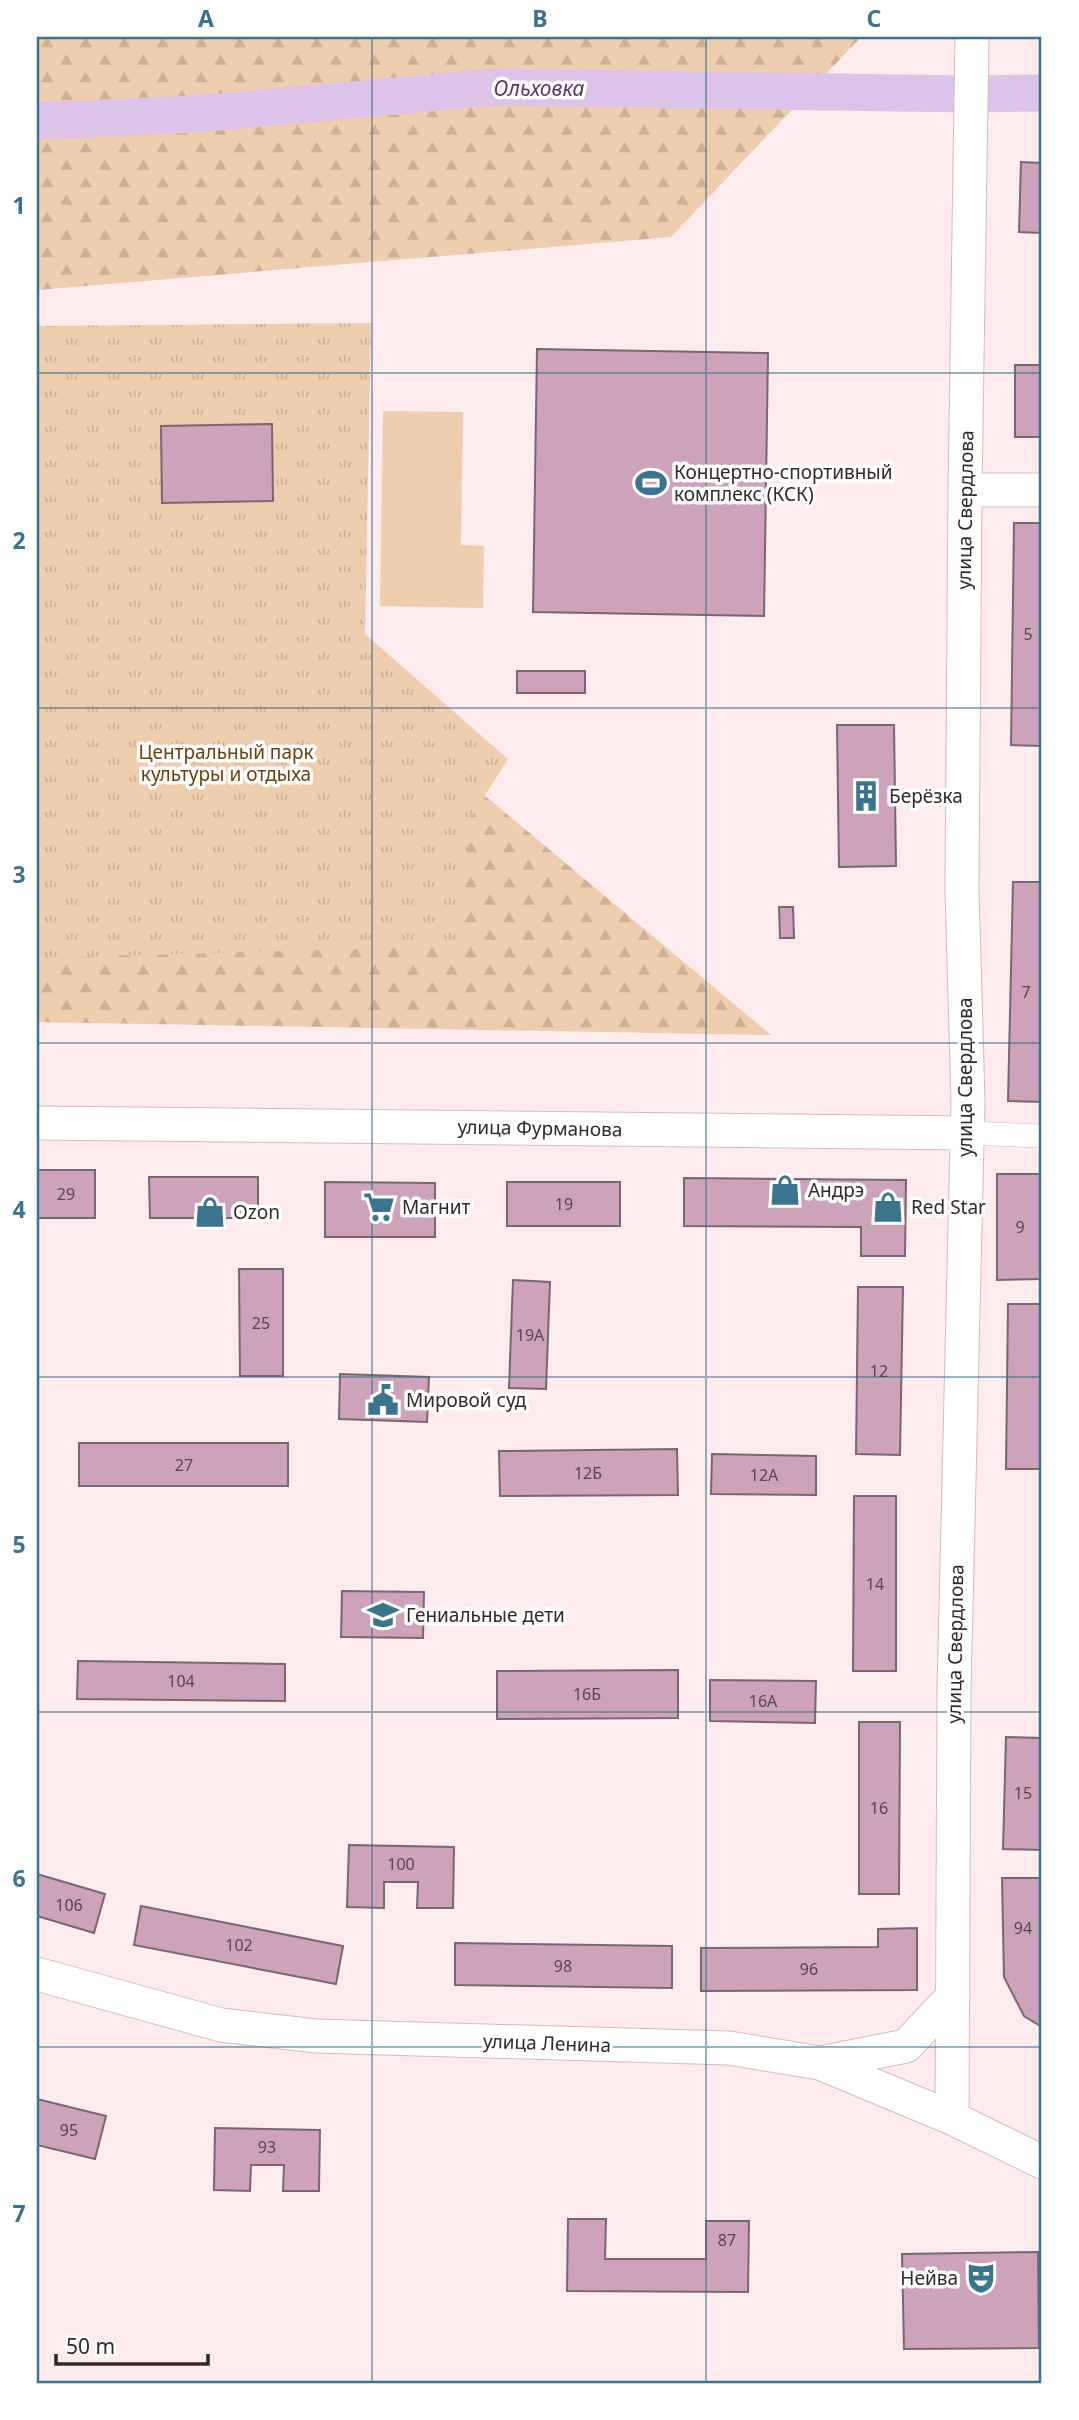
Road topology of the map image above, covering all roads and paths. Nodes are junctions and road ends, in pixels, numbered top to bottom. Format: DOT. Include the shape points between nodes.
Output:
graph roads {
  1 [pos="972,45"];
  2 [pos="965,490"];
  3 [pos="1042,490"];
  4 [pos="37,1124"];
  5 [pos="967,1133"];
  6 [pos="1042,1136"];
  7 [pos="37,1974"];
  8 [pos="953,1996"];
  9 [pos="820,2063"];
  10 [pos="952,2118"];
  11 [pos="1042,2162"];
  1 -- 2 [label="main road, улица Свердлова"];
  2 -- 3 [label="main road"];
  2 -- 5 [label="main road, улица Свердлова" via="962,890"];
  4 -- 5 [label="main road, улица Фурманова"];
  5 -- 6 [label="street, улица Фурманова"];
  5 -- 8 [label="main road, улица Свердлова" via="954,1680"];
  7 -- 9 [label="main road, улица Ленина" via="222,2025 316,2036 729,2048"];
  8 -- 9 [label="main road" via="906,2046"];
  8 -- 10 [label="main road, улица Свердлова"];
  9 -- 10 [label="main road, улица Ленина"];
  10 -- 11 [label="main road, улица Ленина"];
}
